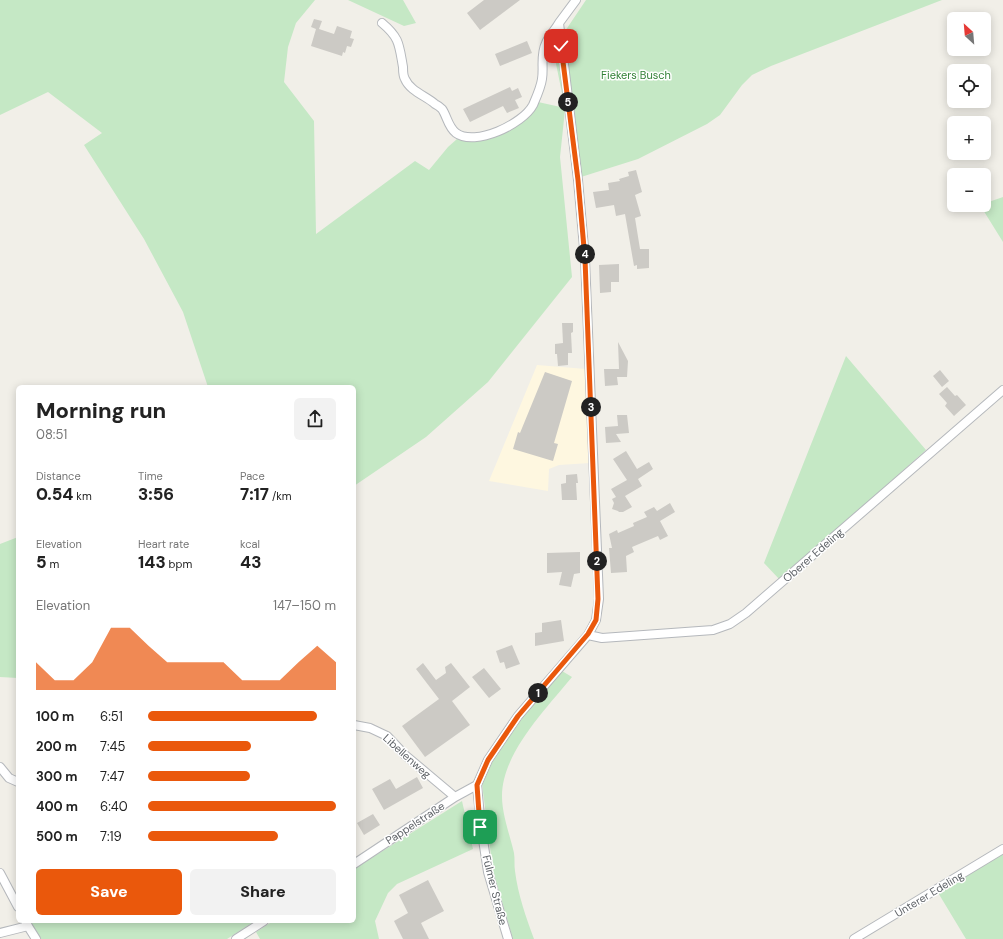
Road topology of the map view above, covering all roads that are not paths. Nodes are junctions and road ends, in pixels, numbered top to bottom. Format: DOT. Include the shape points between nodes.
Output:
graph roads {
  1 [pos="576,0"];
  2 [pos="382,23"];
  3 [pos="559,23"];
  4 [pos="1003,390"];
  5 [pos="588,634"];
  6 [pos="356,725"];
  7 [pos="0,767"];
  8 [pos="16,781"];
  9 [pos="477,785"];
  10 [pos="455,797"];
  11 [pos="1003,848"];
  12 [pos="356,863"];
  13 [pos="0,873"];
  14 [pos="16,904"];
  15 [pos="26,923"];
  16 [pos="261,923"];
  17 [pos="0,933"];
  18 [pos="36,939"];
  19 [pos="236,939"];
  20 [pos="508,939"];
  21 [pos="854,939"];
  1 -- 3 [label="street"];
  2 -- 3 [label="street" via="393,32 399,44 405,79 411,88 442,109 456,133 467,137 495,132 511,125 533,106 542,80 545,44"];
  3 -- 5 [label="street, Fülmer Straße" via="585,259 598,599 596,620"];
  4 -- 5 [label="street, Oberer Edeling" via="746,613 730,624 713,630 602,638"];
  5 -- 9 [label="street, Fülmer Straße" via="518,716 488,760"];
  6 -- 10 [label="street, Libellenweg" via="370,728 387,736 405,755"];
  7 -- 8 [label="street" via="9,778"];
  9 -- 10 [label="street, Pappelstraße"];
  9 -- 20 [label="street, Fülmer Straße" via="480,827 488,872"];
  10 -- 12 [label="street, Pappelstraße"];
  11 -- 21 [label="street, Unterer Edeling"];
  13 -- 14 [label="street"];
  15 -- 17 [label="street"];
  15 -- 18 [label="street"];
  16 -- 19 [label="street"];
}
